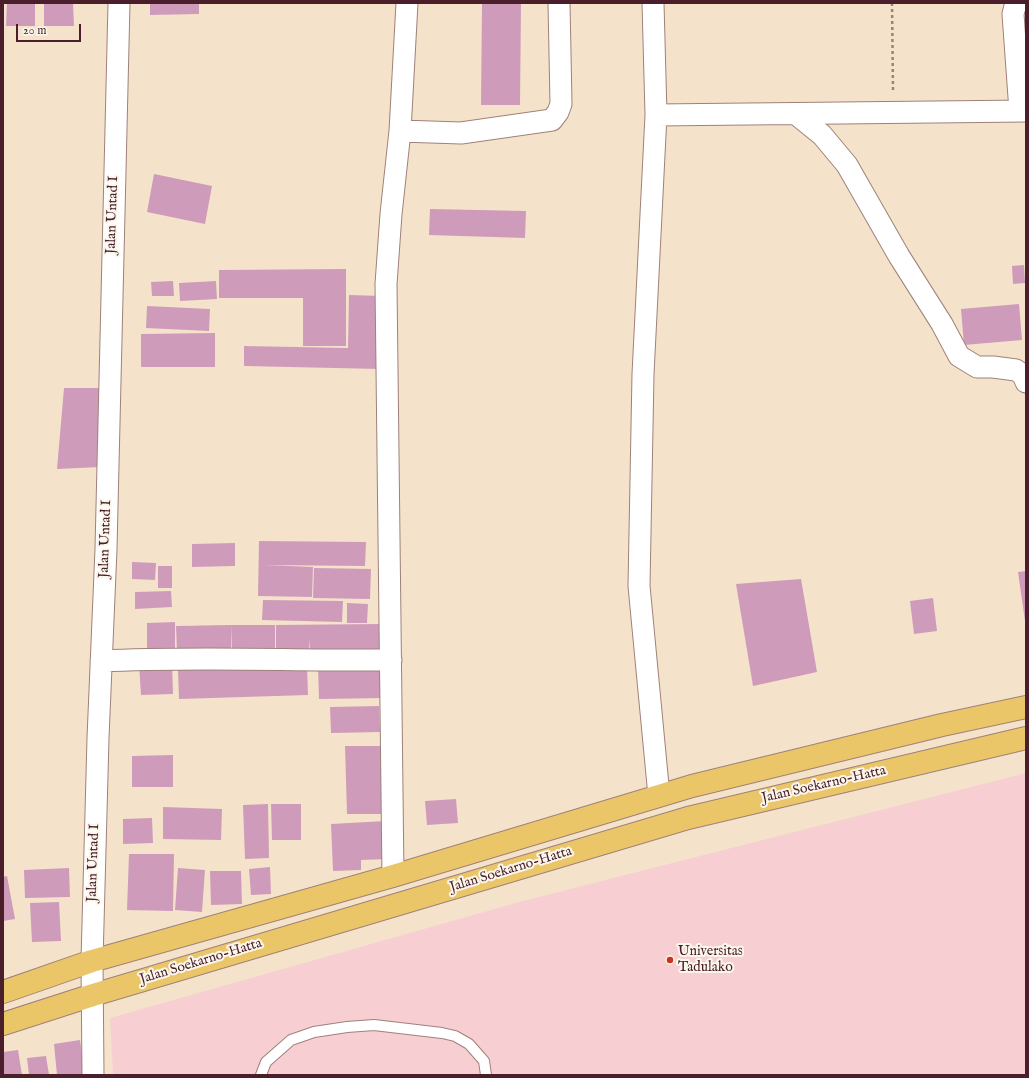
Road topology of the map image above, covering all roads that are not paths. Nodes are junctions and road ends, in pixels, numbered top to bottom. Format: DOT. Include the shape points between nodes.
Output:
graph roads {
  1 [pos="119,3"];
  2 [pos="407,3"];
  3 [pos="559,3"];
  4 [pos="653,3"];
  5 [pos="1018,3"];
  6 [pos="1023,111"];
  7 [pos="796,114"];
  8 [pos="656,115"];
  9 [pos="400,131"];
  10 [pos="1026,382"];
  11 [pos="391,660"];
  12 [pos="101,661"];
  13 [pos="1026,707"];
  14 [pos="1026,738"];
  15 [pos="659,796"];
  16 [pos="393,876"];
  17 [pos="92,961"];
  18 [pos="3,992"];
  19 [pos="93,995"];
  20 [pos="3,1024"];
  21 [pos="93,1075"];
  22 [pos="261,1075"];
  23 [pos="486,1075"];
  1 -- 12 [label="street, Jalan Untad I"];
  2 -- 9 [label="street"];
  3 -- 9 [label="street" via="561,104 552,120 461,133"];
  4 -- 8 [label="street"];
  5 -- 6 [label="street" via="1013,14"];
  6 -- 7 [label="street"];
  7 -- 8 [label="street"];
  7 -- 10 [label="street" via="822,135 847,165 959,356 977,367 1016,370 1023,375"];
  8 -- 15 [label="street" via="642,374 639,586"];
  9 -- 11 [label="street" via="386,284"];
  11 -- 12 [label="street"];
  11 -- 16 [label="street"];
  12 -- 17 [label="street, Jalan Untad I"];
  13 -- 15 [label="main road, Jalan Soekarno-Hatta" via="942,725"];
  14 -- 19 [label="main road, Jalan Soekarno-Hatta" via="688,818"];
  15 -- 16 [label="main road, Jalan Soekarno-Hatta"];
  16 -- 17 [label="main road, Jalan Soekarno-Hatta"];
  17 -- 18 [label="main road, Jalan Soekarno-Hatta"];
  17 -- 19 [label="street, Jalan Untad I"];
  19 -- 20 [label="main road, Jalan Soekarno-Hatta"];
  19 -- 21 [label="street, Jalan Untad I"];
  22 -- 23 [label="lane" via="266,1062 290,1040 314,1032 374,1025 442,1032 455,1036 469,1044 484,1061"];
}
